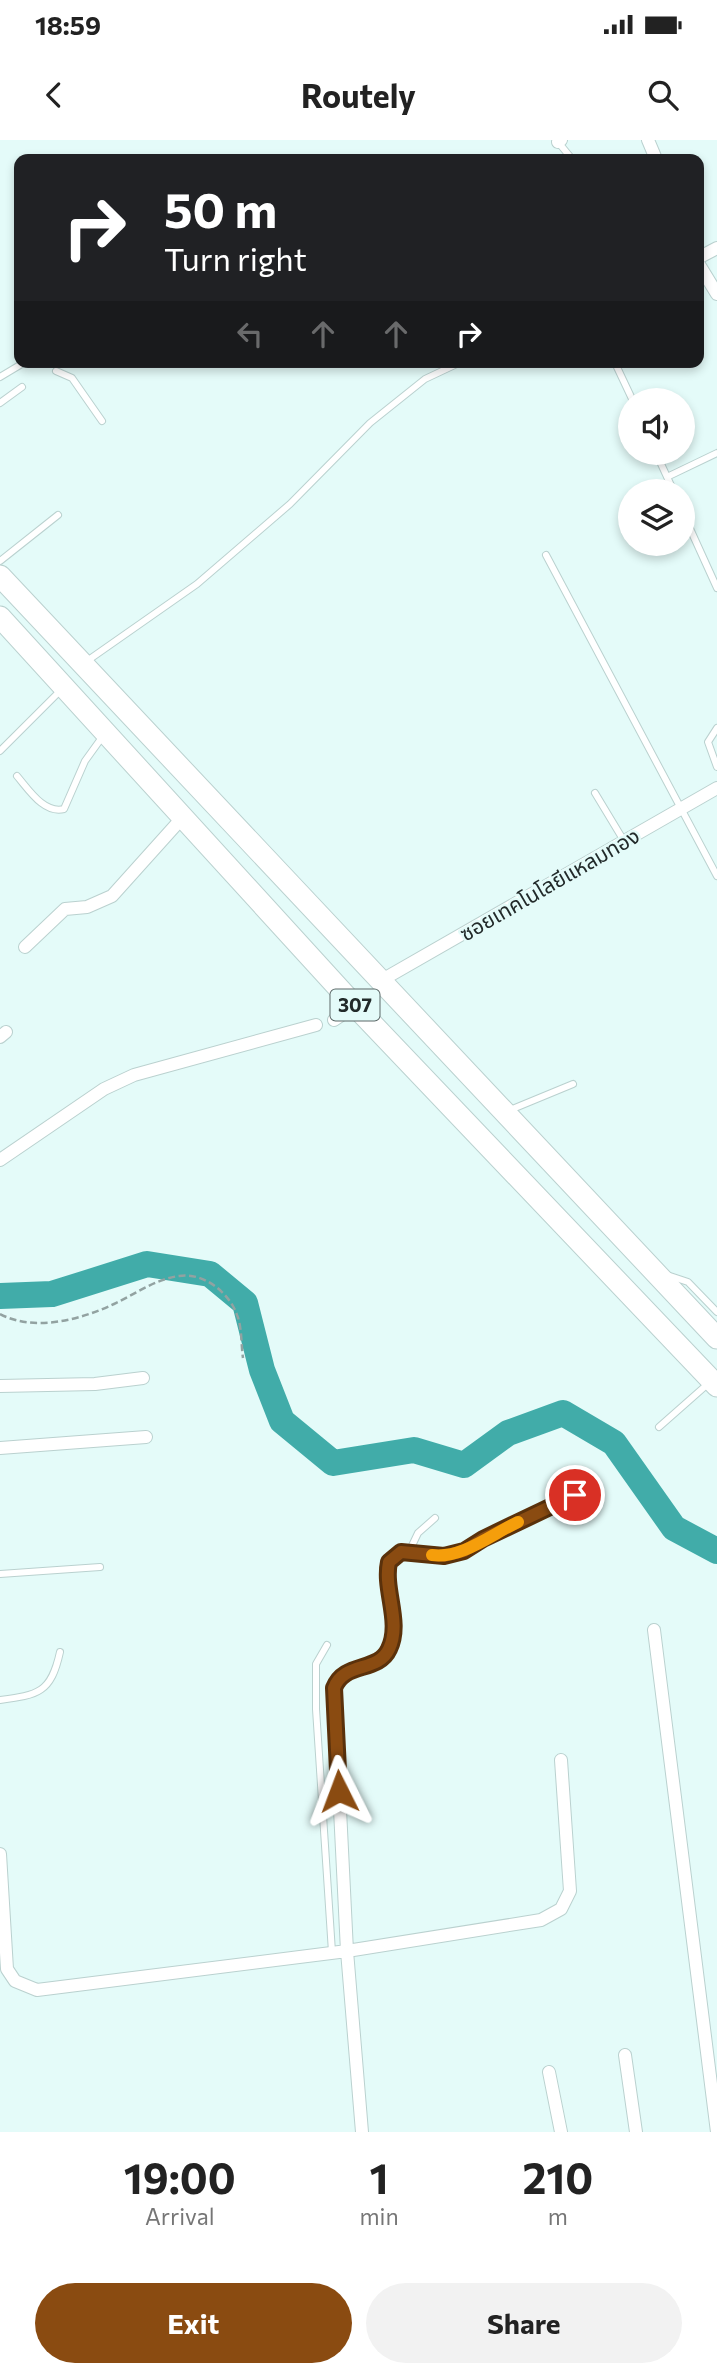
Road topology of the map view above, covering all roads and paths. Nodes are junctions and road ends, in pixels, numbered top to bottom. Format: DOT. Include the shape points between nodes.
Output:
graph roads {
  1 [pos="704,271"];
  2 [pos="717,294"];
  3 [pos="448,368"];
  4 [pos="618,368"];
  5 [pos="56,371"];
  6 [pos="22,387"];
  7 [pos="627,388"];
  8 [pos="0,403"];
  9 [pos="102,421"];
  10 [pos="717,453"];
  11 [pos="662,465"];
  12 [pos="667,477"];
  13 [pos="58,515"];
  14 [pos="695,539"];
  15 [pos="546,555"];
  16 [pos="0,561"];
  17 [pos="0,576"];
  18 [pos="717,587"];
  19 [pos="0,617"];
  20 [pos="83,664"];
  21 [pos="65,686"];
  22 [pos="717,728"];
  23 [pos="106,732"];
  24 [pos="0,751"];
  25 [pos="717,767"];
  26 [pos="17,776"];
  27 [pos="717,788"];
  28 [pos="595,793"];
  29 [pos="680,811"];
  30 [pos="183,817"];
  31 [pos="625,842"];
  32 [pos="717,876"];
  33 [pos="25,947"];
  34 [pos="382,980"];
  35 [pos="355,1006"];
  36 [pos="334,1020"];
  37 [pos="316,1025"];
  38 [pos="573,1084"];
  39 [pos="506,1112"];
  40 [pos="0,1160"];
  41 [pos="656,1270"];
  42 [pos="717,1312"];
  43 [pos="0,1314"];
  44 [pos="717,1338"];
  45 [pos="243,1358"];
  46 [pos="143,1378"];
  47 [pos="714,1383"];
  48 [pos="0,1386"];
  49 [pos="659,1427"];
  50 [pos="146,1437"];
  51 [pos="0,1448"];
  52 [pos="575,1495"];
  53 [pos="435,1518"];
  54 [pos="409,1553"];
  55 [pos="100,1567"];
  56 [pos="0,1574"];
  57 [pos="654,1630"];
  58 [pos="327,1645"];
  59 [pos="60,1652"];
  60 [pos="0,1700"];
  61 [pos="561,1760"];
  62 [pos="0,1854"];
  63 [pos="347,1951"];
  64 [pos="332,1952"];
  65 [pos="625,2055"];
  66 [pos="549,2072"];
  67 [pos="362,2132"];
  68 [pos="561,2132"];
  69 [pos="636,2132"];
  70 [pos="717,2132"];
  1 -- 2 [label="street"];
  3 -- 20 [label="lane" via="425,379 381,414 289,504 197,584"];
  4 -- 7 [label="lane"];
  5 -- 9 [label="lane" via="72,378"];
  6 -- 8 [label="lane"];
  10 -- 12 [label="lane"];
  11 -- 12 [label="lane"];
  13 -- 16 [label="lane"];
  14 -- 18 [label="lane"];
  15 -- 29 [label="lane"];
  17 -- 20 [label="main road, 307"];
  19 -- 21 [label="main road, 307"];
  20 -- 34 [label="main road, 307"];
  21 -- 23 [label="main road, 307"];
  21 -- 24 [label="lane"];
  22 -- 25 [label="lane" via="708,742"];
  23 -- 26 [label="lane" via="85,761 64,809 51,810"];
  23 -- 30 [label="main road, 307"];
  27 -- 29 [label="street, ซอยเทคโนโลยีแหลมทอง"];
  28 -- 31 [label="lane"];
  29 -- 31 [label="street, ซอยเทคโนโลยีแหลมทอง"];
  29 -- 32 [label="lane"];
  30 -- 33 [label="street" via="112,896 87,907 65,909"];
  30 -- 35 [label="main road, 307"];
  31 -- 34 [label="street, ซอยเทคโนโลยีแหลมทอง"];
  34 -- 39 [label="main road, 307"];
  35 -- 36 [label="street"];
  35 -- 47 [label="main road, 307"];
  37 -- 40 [label="street" via="134,1075 104,1089"];
  38 -- 39 [label="lane"];
  39 -- 41 [label="main road, 307"];
  41 -- 42 [label="lane" via="688,1282"];
  41 -- 44 [label="main road, 307"];
  43 -- 45 [label="path" via="17,1323 56,1321 111,1306 177,1276 192,1275 211,1282 227,1297 238,1315"];
  46 -- 48 [label="street"];
  47 -- 49 [label="lane"];
  50 -- 51 [label="street"];
  52 -- 54 [label="street" via="464,1551 444,1556"];
  53 -- 54 [label="lane" via="418,1533"];
  54 -- 63 [label="street" via="401,1552 389,1562 385,1578 394,1626 388,1652 379,1661 346,1671 334,1688"];
  55 -- 56 [label="lane"];
  57 -- 70 [label="street"];
  58 -- 64 [label="lane" via="316,1664 316,1709"];
  59 -- 60 [label="lane" via="56,1671 35,1696"];
  61 -- 63 [label="street" via="570,1891 561,1909 541,1920"];
  62 -- 64 [label="street" via="7,1969 24,1987 37,1990"];
  63 -- 64 [label="street"];
  63 -- 67 [label="street"];
  65 -- 69 [label="street"];
  66 -- 68 [label="street"];
}
